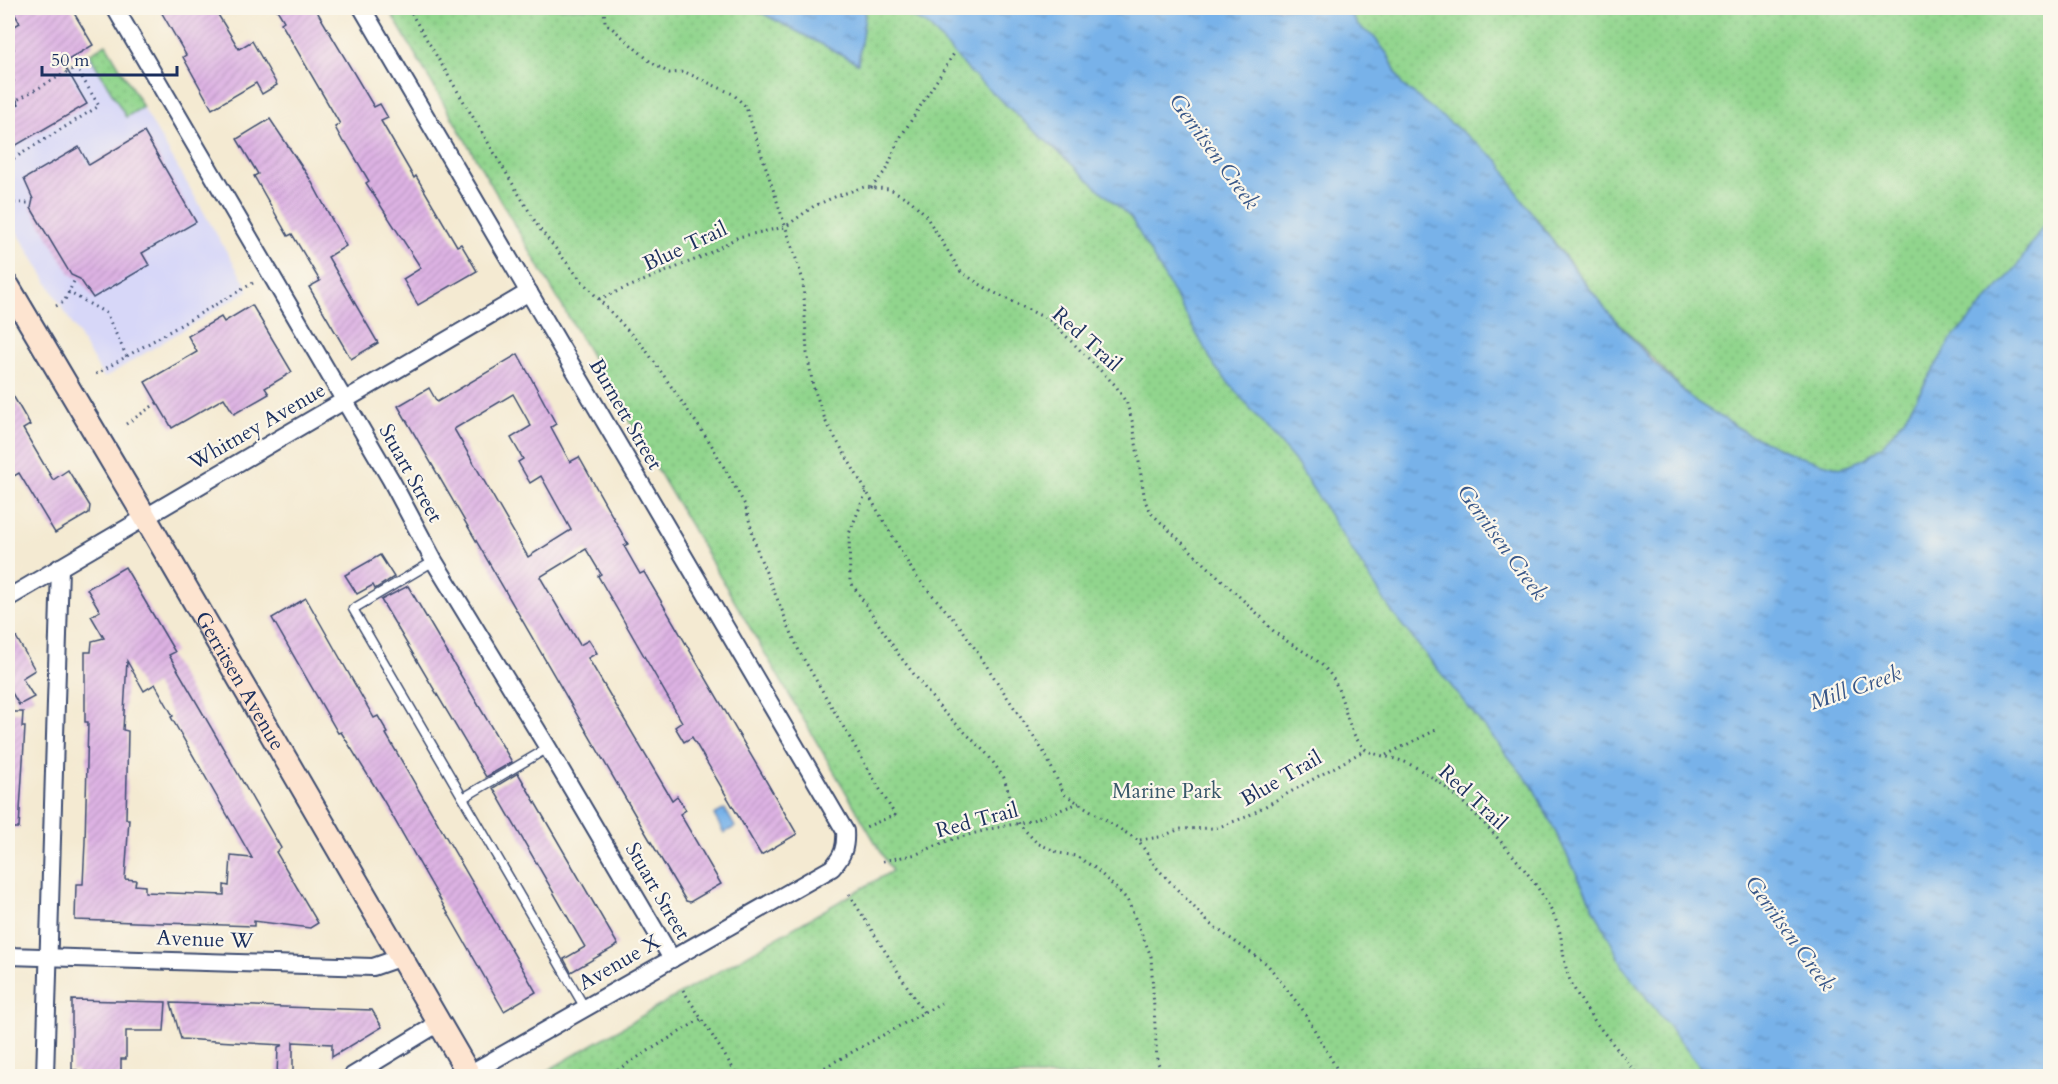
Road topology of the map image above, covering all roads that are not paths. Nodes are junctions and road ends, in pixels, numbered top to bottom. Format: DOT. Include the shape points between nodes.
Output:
graph roads {
  1 [pos="115,8"];
  2 [pos="362,8"];
  3 [pos="8,286"];
  4 [pos="529,292"];
  5 [pos="344,401"];
  6 [pos="145,517"];
  7 [pos="434,561"];
  8 [pos="60,567"];
  9 [pos="8,597"];
  10 [pos="548,748"];
  11 [pos="463,798"];
  12 [pos="846,845"];
  13 [pos="8,956"];
  14 [pos="48,957"];
  15 [pos="399,958"];
  16 [pos="672,959"];
  17 [pos="585,1008"];
  18 [pos="439,1023"];
  19 [pos="469,1075"];
  20 [pos="45,1077"];
  21 [pos="352,1077"];
  1 -- 5 [label="street, Stuart Street"];
  2 -- 4 [label="street, Burnett Street"];
  3 -- 6 [label="main road, Gerritsen Avenue"];
  4 -- 5 [label="street, Whitney Avenue"];
  4 -- 12 [label="street, Burnett Street" via="845,831"];
  5 -- 6 [label="street, Whitney Avenue"];
  5 -- 7 [label="street, Stuart Street"];
  6 -- 8 [label="street, Whitney Avenue"];
  6 -- 15 [label="main road, Gerritsen Avenue"];
  7 -- 10 [label="street, Stuart Street"];
  7 -- 11 [label="lane" via="353,609"];
  8 -- 9 [label="street, Whitney Avenue"];
  8 -- 14 [label="street"];
  10 -- 11 [label="lane"];
  10 -- 16 [label="street, Stuart Street"];
  11 -- 17 [label="lane"];
  12 -- 16 [label="street, Avenue X" via="832,868"];
  13 -- 14 [label="street, Avenue W"];
  14 -- 15 [label="street, Avenue W" via="373,967"];
  14 -- 20 [label="street"];
  15 -- 18 [label="main road, Gerritsen Avenue"];
  16 -- 17 [label="street, Avenue X"];
  17 -- 19 [label="street, Avenue X"];
  18 -- 19 [label="main road, Gerritsen Avenue"];
  18 -- 21 [label="street"];
}
